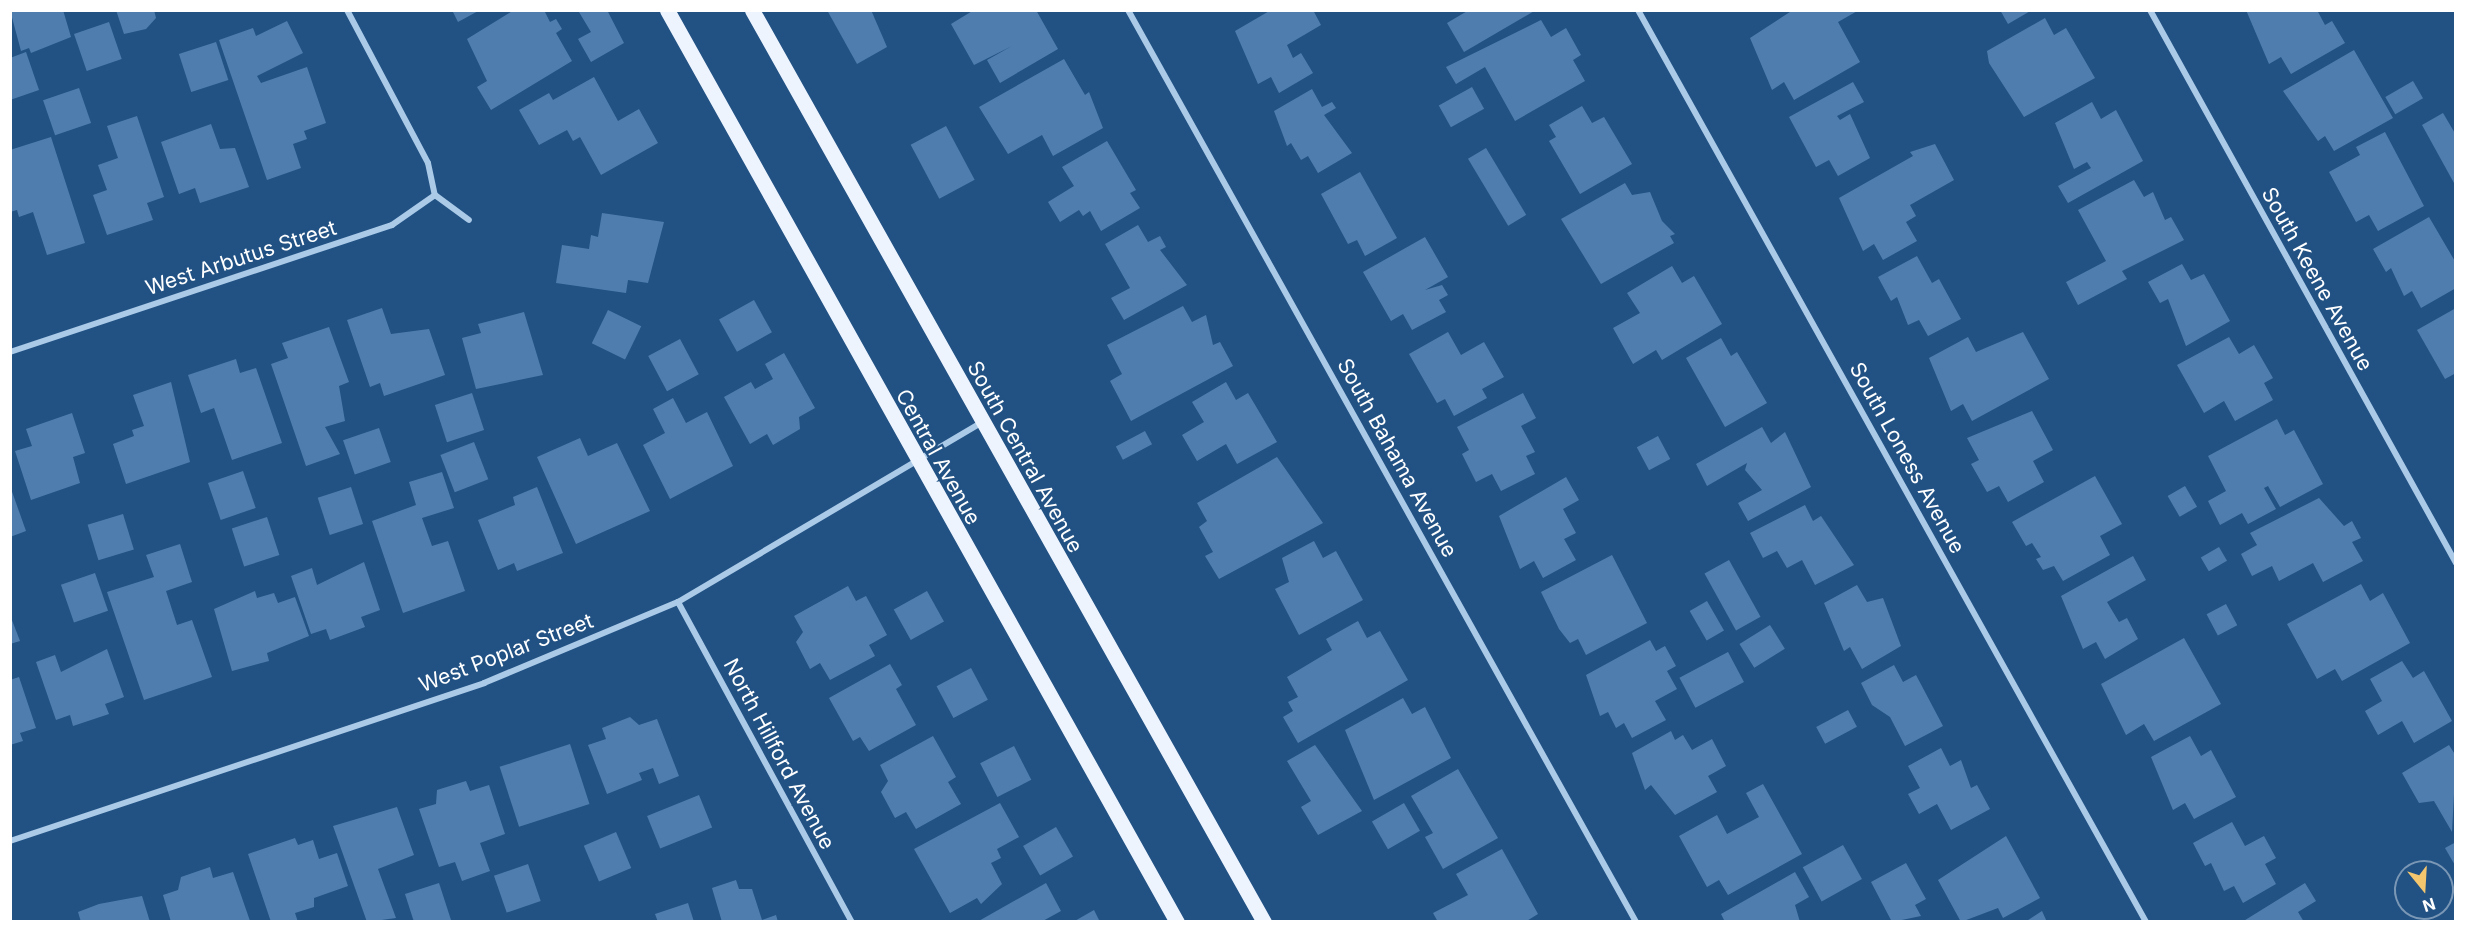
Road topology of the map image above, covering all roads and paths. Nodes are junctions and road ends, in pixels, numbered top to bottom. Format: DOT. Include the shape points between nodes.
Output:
graph roads {
  1 [pos="347,10"];
  2 [pos="667,10"];
  3 [pos="752,10"];
  4 [pos="1128,10"];
  5 [pos="1638,10"];
  6 [pos="2150,10"];
  7 [pos="435,195"];
  8 [pos="469,220"];
  9 [pos="10,352"];
  10 [pos="981,423"];
  11 [pos="916,462"];
  12 [pos="2456,562"];
  13 [pos="678,602"];
  14 [pos="10,841"];
  15 [pos="852,921"];
  16 [pos="1177,921"];
  17 [pos="1264,921"];
  18 [pos="1636,921"];
  19 [pos="2146,921"];
  1 -- 7 [label="street" via="428,163"];
  2 -- 11 [label="main road, Central Avenue"];
  3 -- 10 [label="main road, South Central Avenue"];
  4 -- 18 [label="street, South Bahama Avenue"];
  5 -- 19 [label="street, South Loness Avenue"];
  6 -- 12 [label="street, South Keene Avenue"];
  7 -- 8 [label="street"];
  7 -- 9 [label="street, West Arbutus Street" via="392,225"];
  10 -- 11 [label="street, West Poplar Street"];
  10 -- 17 [label="main road, South Central Avenue"];
  11 -- 13 [label="street, West Poplar Street"];
  11 -- 16 [label="main road, Central Avenue"];
  13 -- 14 [label="street, West Poplar Street" via="484,683"];
  13 -- 15 [label="street, North Hillford Avenue"];
}
